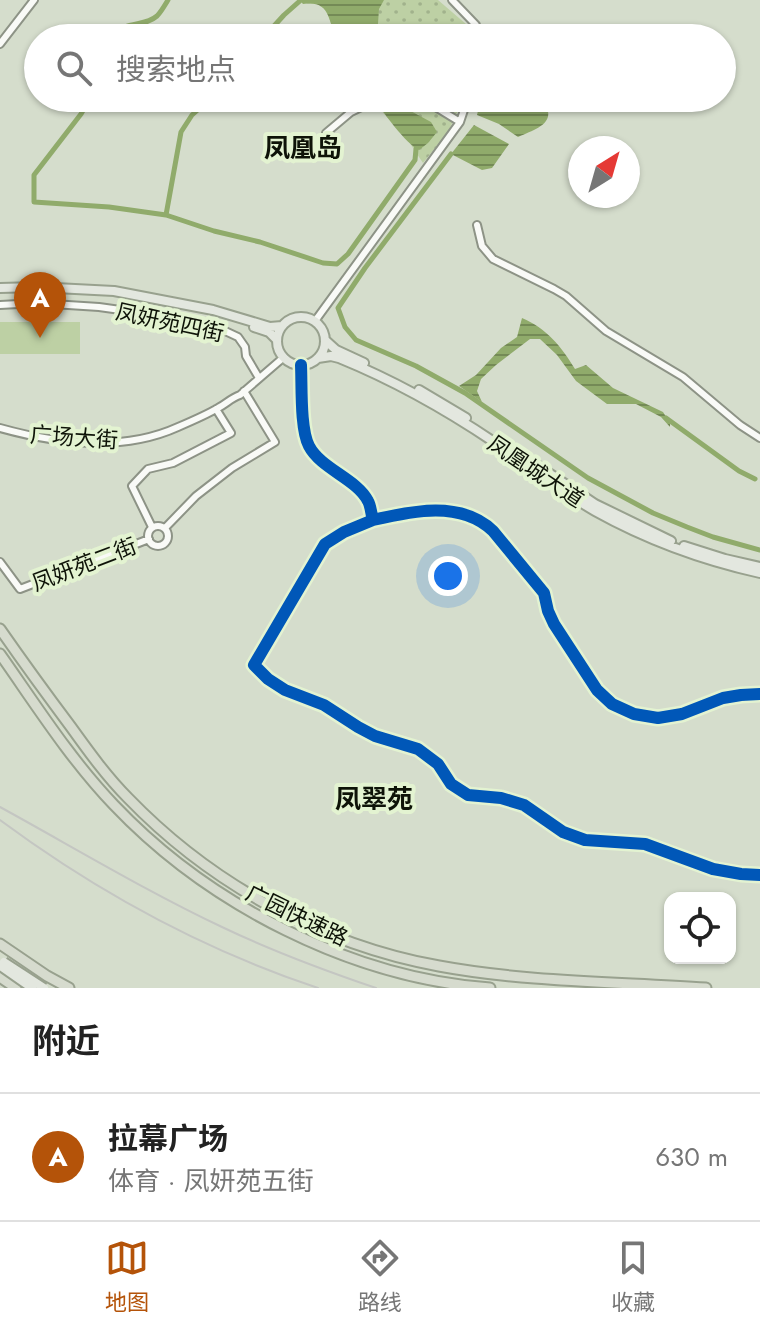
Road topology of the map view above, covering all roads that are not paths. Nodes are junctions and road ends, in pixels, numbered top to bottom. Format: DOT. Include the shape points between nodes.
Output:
graph roads {
  1 [pos="34,0"];
  2 [pos="452,0"];
  3 [pos="475,24"];
  4 [pos="0,44"];
  5 [pos="351,112"];
  6 [pos="444,112"];
  7 [pos="463,112"];
  8 [pos="460,122"];
  9 [pos="326,133"];
  10 [pos="477,225"];
  11 [pos="0,291"];
  12 [pos="0,305"];
  13 [pos="315,321"];
  14 [pos="282,326"];
  15 [pos="277,340"];
  16 [pos="325,340"];
  17 [pos="282,355"];
  18 [pos="318,358"];
  19 [pos="301,365"];
  20 [pos="258,377"];
  21 [pos="244,391"];
  22 [pos="234,397"];
  23 [pos="216,409"];
  24 [pos="0,428"];
  25 [pos="760,438"];
  26 [pos="373,520"];
  27 [pos="152,527"];
  28 [pos="165,528"];
  29 [pos="149,539"];
  30 [pos="0,562"];
  31 [pos="760,570"];
  32 [pos="0,629"];
  33 [pos="0,654"];
  34 [pos="760,694"];
  35 [pos="760,875"];
  36 [pos="0,944"];
  37 [pos="1,967"];
  38 [pos="47,976"];
  39 [pos="16,988"];
  40 [pos="24,988"];
  41 [pos="32,988"];
  42 [pos="44,988"];
  43 [pos="69,988"];
  44 [pos="490,988"];
  45 [pos="706,988"];
  1 -- 4 [label="street"];
  2 -- 3 [label="street"];
  5 -- 9 [label="street"];
  6 -- 8 [label="street"];
  7 -- 8 [label="street"];
  8 -- 13 [label="street"];
  10 -- 25 [label="street" via="482,246 493,259 566,296 606,331 683,377"];
  11 -- 14 [label="main road" via="114,291"];
  11 -- 15 [label="main road" via="142,301 236,322 269,332"];
  12 -- 20 [label="street, 凤妍苑四街" via="102,308 223,330 238,337"];
  13 -- 14 [label="main road" via="292,318"];
  13 -- 16 [label="main road"];
  14 -- 15 [label="main road"];
  15 -- 17 [label="main road"];
  16 -- 18 [label="main road"];
  16 -- 31 [label="main road, 凤凰城大道" via="450,407 613,514 685,546"];
  17 -- 19 [label="main road"];
  17 -- 20 [label="street, 广场大街"];
  18 -- 19 [label="main road"];
  18 -- 31 [label="main road, 凤凰城大道" via="339,358 410,391 630,529 694,555"];
  19 -- 26 [label="street" via="307,444 360,491"];
  20 -- 21 [label="street, 广场大街"];
  20 -- 22 [label="street, 广场大街"];
  21 -- 22 [label="street, 广场大街"];
  21 -- 28 [label="street" via="275,442 196,496"];
  22 -- 23 [label="street, 广场大街"];
  23 -- 24 [label="street, 广场大街" via="135,441 79,443"];
  23 -- 27 [label="street" via="231,433 173,463 148,469 132,486"];
  26 -- 34 [label="street" via="451,511 485,523 544,593 550,618 597,690 623,710 670,717 723,698"];
  26 -- 35 [label="street" via="325,544 254,665 260,673 375,736 418,749 468,795 524,805 563,832 585,840 645,844 713,869"];
  27 -- 28 [label="street"];
  27 -- 29 [label="street"];
  28 -- 29 [label="street" via="169,537 163,545"];
  29 -- 30 [label="street, 凤妍苑二街" via="20,589"];
  32 -- 45 [label="highway, 广园快速路" via="128,799 214,872 276,909 364,947 436,966 507,976"];
  33 -- 44 [label="highway, 广园快速路" via="112,803 208,885 278,927 331,950 444,982"];
  36 -- 38 [label="highway"];
  37 -- 39 [label="highway"];
  37 -- 41 [label="main road, bridge"];
  37 -- 42 [label="main road, bridge"];
  38 -- 40 [label="highway" via="31,978"];
  38 -- 43 [label="highway"];
}
